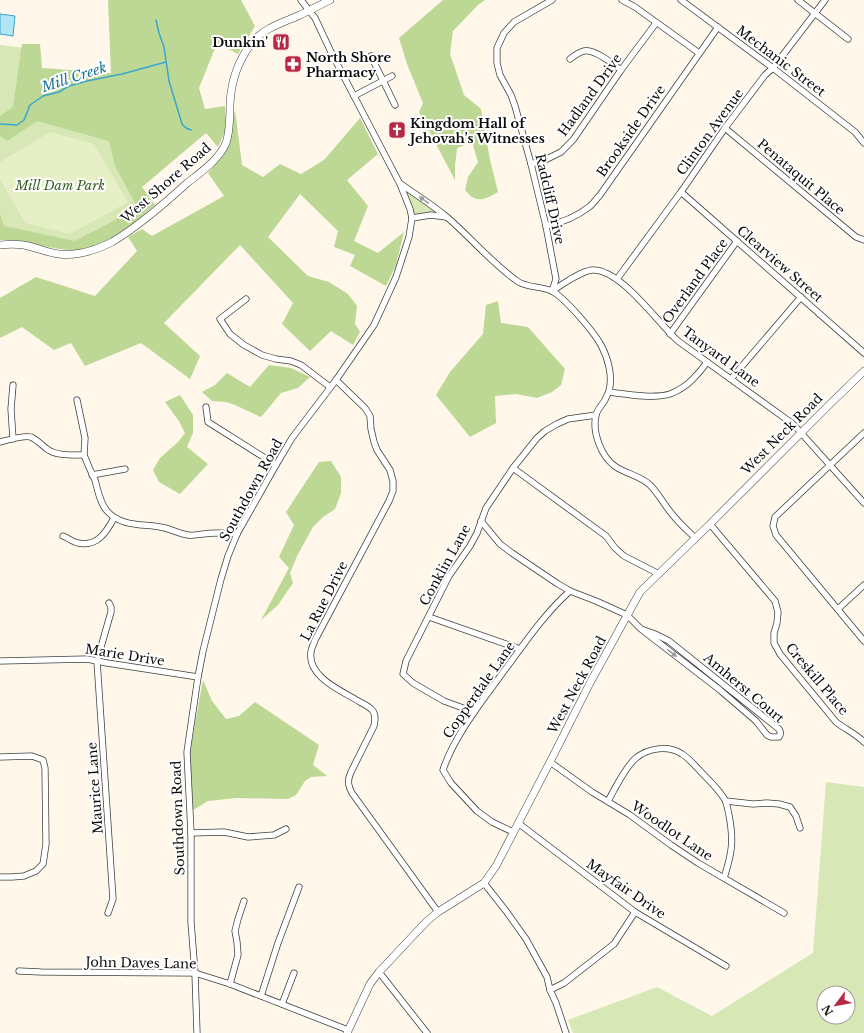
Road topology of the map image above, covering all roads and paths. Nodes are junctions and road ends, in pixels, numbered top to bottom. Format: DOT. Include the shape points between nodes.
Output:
graph roads {
  1 [pos="301,0"];
  2 [pos="330,0"];
  3 [pos="552,0"];
  4 [pos="622,0"];
  5 [pos="681,0"];
  6 [pos="798,0"];
  7 [pos="825,0"];
  8 [pos="309,10"];
  9 [pos="815,13"];
  10 [pos="656,23"];
  11 [pos="718,27"];
  12 [pos="848,39"];
  13 [pos="699,53"];
  14 [pos="371,56"];
  15 [pos="570,59"];
  16 [pos="773,68"];
  17 [pos="621,70"];
  18 [pos="392,76"];
  19 [pos="383,80"];
  20 [pos="354,96"];
  21 [pos="395,105"];
  22 [pos="726,128"];
  23 [pos="864,143"];
  24 [pos="531,164"];
  25 [pos="400,184"];
  26 [pos="681,192"];
  27 [pos="447,217"];
  28 [pos="412,218"];
  29 [pos="546,226"];
  30 [pos="864,240"];
  31 [pos="738,241"];
  32 [pos="0,244"];
  33 [pos="617,279"];
  34 [pos="552,291"];
  35 [pos="801,297"];
  36 [pos="246,300"];
  37 [pos="670,334"];
  38 [pos="864,353"];
  39 [pos="707,362"];
  40 [pos="864,371"];
  41 [pos="730,379"];
  42 [pos="336,380"];
  43 [pos="13,385"];
  44 [pos="330,387"];
  45 [pos="608,392"];
  46 [pos="77,400"];
  47 [pos="206,407"];
  48 [pos="596,414"];
  49 [pos="800,433"];
  50 [pos="864,434"];
  51 [pos="13,439"];
  52 [pos="0,442"];
  53 [pos="84,455"];
  54 [pos="276,465"];
  55 [pos="830,465"];
  56 [pos="513,468"];
  57 [pos="125,469"];
  58 [pos="92,475"];
  59 [pos="864,503"];
  60 [pos="114,518"];
  61 [pos="481,520"];
  62 [pos="710,524"];
  63 [pos="237,534"];
  64 [pos="63,536"];
  65 [pos="696,538"];
  66 [pos="659,574"];
  67 [pos="864,585"];
  68 [pos="570,590"];
  69 [pos="109,603"];
  70 [pos="838,609"];
  71 [pos="627,616"];
  72 [pos="429,617"];
  73 [pos="641,629"];
  74 [pos="864,641"];
  75 [pos="520,649"];
  76 [pos="0,661"];
  77 [pos="98,661"];
  78 [pos="198,677"];
  79 [pos="474,712"];
  80 [pos="864,742"];
  81 [pos="0,757"];
  82 [pos="550,762"];
  83 [pos="608,801"];
  84 [pos="726,801"];
  85 [pos="518,823"];
  86 [pos="800,828"];
  87 [pos="286,829"];
  88 [pos="513,832"];
  89 [pos="191,833"];
  90 [pos="0,877"];
  91 [pos="724,878"];
  92 [pos="484,883"];
  93 [pos="299,887"];
  94 [pos="244,901"];
  95 [pos="438,912"];
  96 [pos="635,912"];
  97 [pos="108,913"];
  98 [pos="784,913"];
  99 [pos="726,966"];
  100 [pos="19,971"];
  101 [pos="195,972"];
  102 [pos="379,972"];
  103 [pos="294,973"];
  104 [pos="230,984"];
  105 [pos="550,990"];
  106 [pos="261,996"];
  107 [pos="282,1004"];
  108 [pos="347,1032"];
  109 [pos="197,1033"];
  110 [pos="427,1033"];
  111 [pos="566,1033"];
  1 -- 8 [label="street, Southdown Road"];
  2 -- 8 [label="street, West Shore Road"];
  3 -- 24 [label="street, Radcliff Drive" via="514,22 504,33 497,48 496,63 515,106"];
  4 -- 10 [label="street"];
  5 -- 11 [label="street, Mechanic Street"];
  6 -- 9 [label="street"];
  7 -- 9 [label="street, Clinton Avenue"];
  8 -- 20 [label="street, Southdown Road"];
  8 -- 32 [label="street, West Shore Road" via="269,28 251,44 234,80 228,134 222,151 133,228 102,247 73,254 62,255 25,246"];
  9 -- 12 [label="street"];
  9 -- 16 [label="street, Clinton Avenue"];
  10 -- 13 [label="street"];
  10 -- 17 [label="street, Hadland Drive"];
  11 -- 13 [label="street, Brookside Drive"];
  11 -- 16 [label="street, Mechanic Street"];
  13 -- 29 [label="street, Brookside Drive" via="600,195 589,207 576,215"];
  14 -- 19 [label="street"];
  15 -- 17 [label="street" via="582,51 590,51"];
  16 -- 22 [label="street, Clinton Avenue"];
  16 -- 23 [label="street, Mechanic Street" via="855,132"];
  17 -- 24 [label="street, Hadland Drive" via="573,140 561,152"];
  18 -- 19 [label="street"];
  19 -- 20 [label="street"];
  19 -- 21 [label="street"];
  20 -- 25 [label="street, Southdown Road"];
  22 -- 26 [label="street, Clinton Avenue"];
  22 -- 30 [label="street, Penataquit Place" via="856,237"];
  24 -- 29 [label="street, Radcliff Drive"];
  27 -- 25 [label="street, one-way"];
  25 -- 28 [label="street, Southdown Road"];
  26 -- 31 [label="street, Clearview Street"];
  26 -- 33 [label="street, Clinton Avenue"];
  27 -- 28 [label="street"];
  27 -- 34 [label="street" via="519,282"];
  28 -- 42 [label="street, Southdown Road" via="394,281 374,325"];
  29 -- 34 [label="street, Radcliff Drive" via="556,278"];
  31 -- 35 [label="street, Clearview Street"];
  31 -- 37 [label="street, Overland Place"];
  33 -- 34 [label="street, Tanyard Lane" via="593,270 574,277"];
  33 -- 37 [label="street, Tanyard Lane"];
  34 -- 45 [label="street" via="578,315 601,344 608,363"];
  35 -- 38 [label="street, Clearview Street"];
  35 -- 41 [label="street"];
  36 -- 44 [label="street" via="220,320 230,334 262,355 301,365"];
  37 -- 39 [label="street, Tanyard Lane"];
  39 -- 41 [label="street, Tanyard Lane"];
  39 -- 45 [label="street" via="683,388 670,394"];
  40 -- 49 [label="street, West Neck Road"];
  41 -- 49 [label="street, Tanyard Lane" via="793,424"];
  42 -- 44 [label="street, Southdown Road"];
  42 -- 95 [label="street, La Rue Drive" via="370,416 374,442 390,470 393,491 315,640 311,660 315,671 323,679 373,711 376,719 374,726 348,778 348,786"];
  43 -- 51 [label="street" via="10,409"];
  44 -- 54 [label="street, Southdown Road" via="292,438"];
  45 -- 48 [label="street"];
  46 -- 53 [label="street" via="85,438"];
  47 -- 54 [label="street" via="208,422"];
  48 -- 56 [label="street, Conklin Lane" via="568,419 545,431"];
  48 -- 65 [label="street" via="596,432 606,456 615,466 649,483 672,515"];
  49 -- 55 [label="street, Tanyard Lane"];
  49 -- 62 [label="street, West Neck Road"];
  50 -- 55 [label="street"];
  51 -- 52 [label="street"];
  51 -- 53 [label="street" via="31,437 55,453"];
  53 -- 58 [label="street"];
  54 -- 63 [label="street, Southdown Road"];
  55 -- 59 [label="street, Tanyard Lane"];
  55 -- 70 [label="street" via="775,517 773,526 776,535"];
  56 -- 61 [label="street, Conklin Lane" via="486,508"];
  56 -- 66 [label="street" via="606,536 624,556"];
  57 -- 58 [label="street"];
  58 -- 60 [label="street" via="101,502"];
  60 -- 63 [label="street" via="188,535 223,532"];
  60 -- 64 [label="street" via="107,532 97,541 87,544 76,543"];
  61 -- 68 [label="street, Amherst Court" via="500,544"];
  61 -- 72 [label="street, Conklin Lane" via="477,533 449,576"];
  62 -- 65 [label="street, West Neck Road"];
  62 -- 80 [label="street, Creskill Place" via="775,601 778,612 774,643 780,654 836,722"];
  63 -- 78 [label="street, Southdown Road" via="221,579"];
  65 -- 66 [label="street, West Neck Road"];
  66 -- 71 [label="street, West Neck Road" via="640,592"];
  67 -- 70 [label="street"];
  68 -- 71 [label="street, Amherst Court"];
  68 -- 75 [label="street, Copperdale Lane"];
  69 -- 77 [label="street, Maurice Lane" via="112,607"];
  70 -- 74 [label="street"];
  71 -- 73 [label="street, Amherst Court"];
  71 -- 82 [label="street, West Neck Road"];
  72 -- 75 [label="street"];
  72 -- 79 [label="street, Conklin Lane" via="406,661 404,674 413,683 444,701"];
  73 -- 73 [label="street, Amherst Court, one-way" via="720,690 756,721 767,735 779,737 780,731 776,726 670,641"];
  75 -- 79 [label="street, Copperdale Lane"];
  76 -- 77 [label="street, Marie Drive"];
  77 -- 78 [label="street, Marie Drive"];
  77 -- 97 [label="street, Maurice Lane" via="113,899"];
  78 -- 89 [label="street, Southdown Road" via="187,752"];
  79 -- 88 [label="street, Copperdale Lane" via="443,770 451,783 477,811"];
  81 -- 90 [label="street" via="32,756 43,760 46,844 43,864 36,871 24,876"];
  82 -- 83 [label="street, Woodlot Lane"];
  82 -- 85 [label="street, West Neck Road"];
  83 -- 84 [label="street" via="629,765 645,752 658,749 681,753 713,784"];
  83 -- 91 [label="street, Woodlot Lane"];
  84 -- 86 [label="street" via="790,807"];
  84 -- 91 [label="street" via="732,845"];
  85 -- 88 [label="street, West Neck Road"];
  85 -- 96 [label="street, Mayfair Drive"];
  87 -- 89 [label="street" via="274,835 248,837 224,832"];
  88 -- 92 [label="street, West Neck Road" via="496,866"];
  89 -- 101 [label="street, Southdown Road" via="191,922"];
  91 -- 98 [label="street, Woodlot Lane"];
  92 -- 95 [label="street, West Neck Road"];
  92 -- 105 [label="street" via="526,939 547,977"];
  93 -- 106 [label="street"];
  94 -- 104 [label="street" via="235,931 238,955"];
  95 -- 102 [label="street, West Neck Road" via="426,921"];
  96 -- 99 [label="street, Mayfair Drive"];
  96 -- 105 [label="street" via="614,944 564,983"];
  100 -- 101 [label="street, John Daves Lane"];
  101 -- 104 [label="street, John Daves Lane"];
  101 -- 109 [label="street, Southdown Road"];
  102 -- 108 [label="street, West Neck Road" via="370,984"];
  102 -- 110 [label="street"];
  103 -- 107 [label="street"];
  104 -- 106 [label="street, John Daves Lane"];
  105 -- 111 [label="street"];
  106 -- 107 [label="street, John Daves Lane"];
  107 -- 108 [label="street, John Daves Lane"];
}
